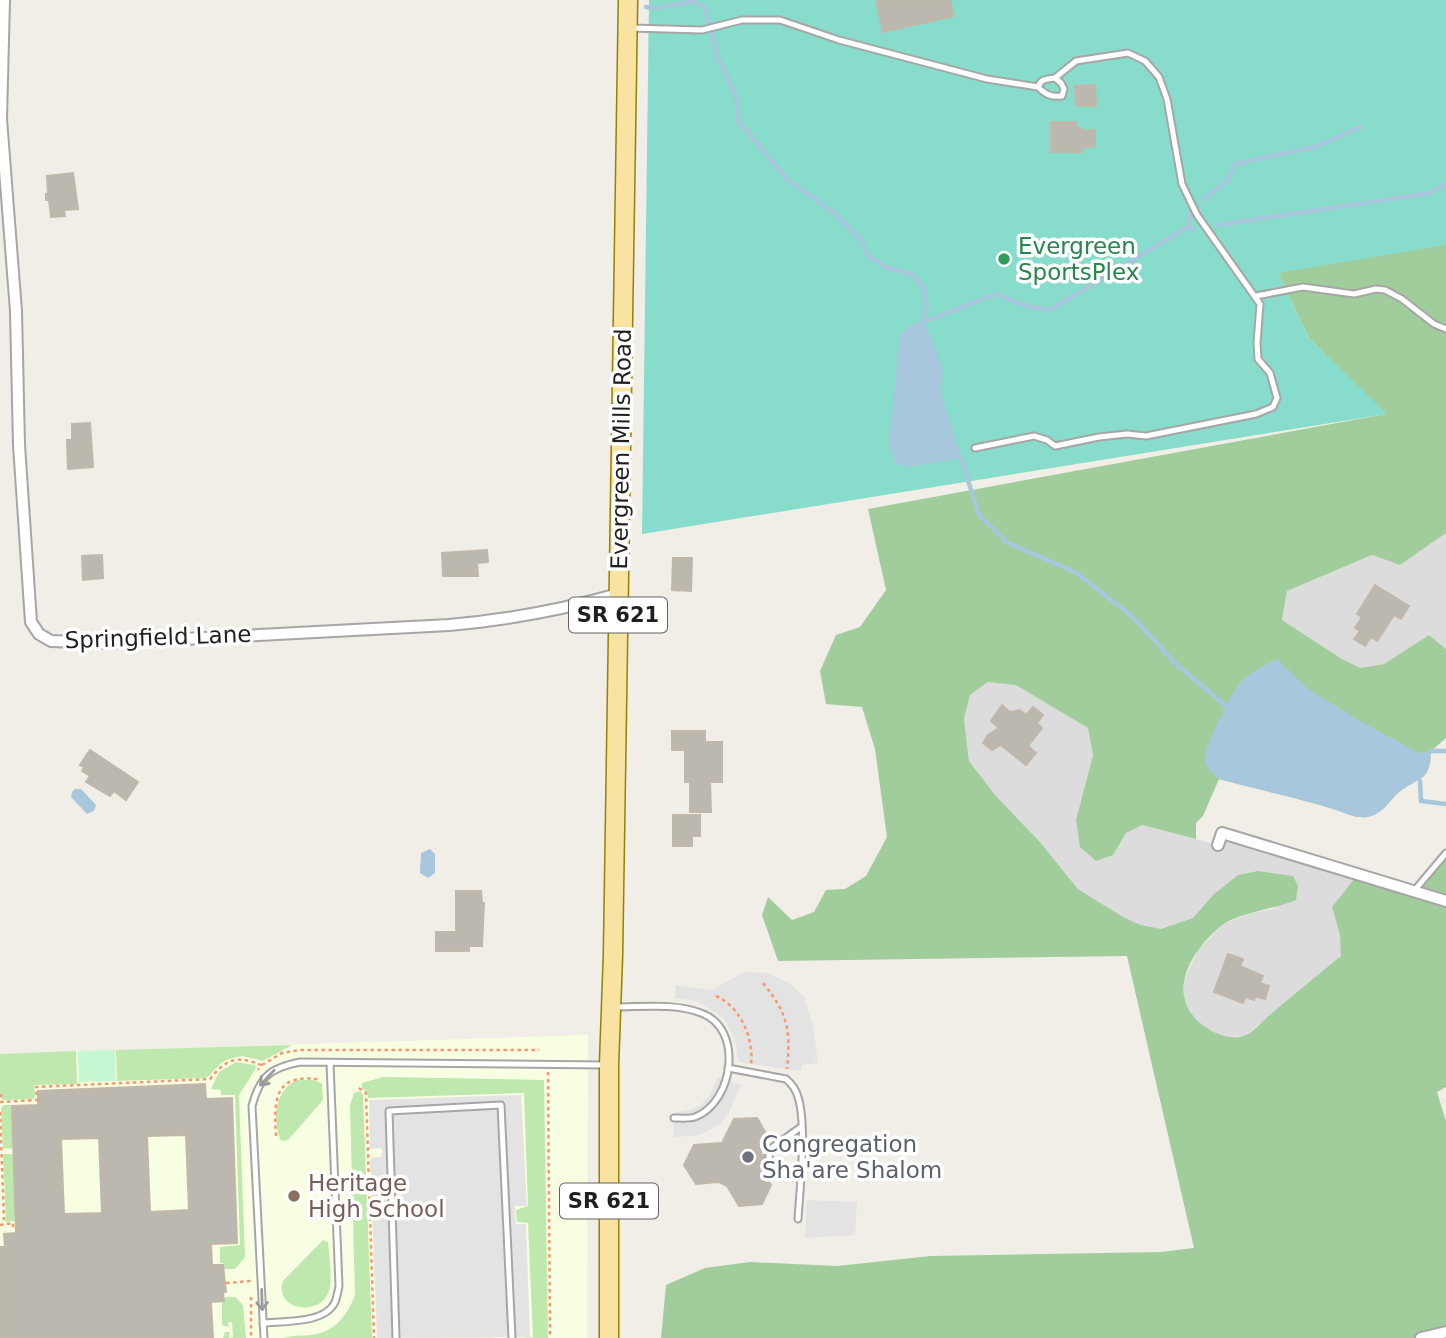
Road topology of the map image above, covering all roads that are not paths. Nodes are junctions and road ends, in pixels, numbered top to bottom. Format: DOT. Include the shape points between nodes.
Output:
graph roads {
  1 [pos="4,0"];
  2 [pos="628,0"];
  3 [pos="627,28"];
  4 [pos="1055,78"];
  5 [pos="1038,87"];
  6 [pos="1255,296"];
  7 [pos="1446,329"];
  8 [pos="975,447"];
  9 [pos="618,594"];
  10 [pos="1218,845"];
  11 [pos="1446,853"];
  12 [pos="1414,891"];
  13 [pos="1446,901"];
  14 [pos="612,1007"];
  15 [pos="330,1063"];
  16 [pos="609,1065"];
  17 [pos="729,1068"];
  18 [pos="674,1118"];
  19 [pos="801,1127"];
  20 [pos="801,1175"];
  21 [pos="798,1219"];
  22 [pos="263,1323"];
  23 [pos="1446,1332"];
  24 [pos="264,1338"];
  25 [pos="396,1338"];
  26 [pos="512,1338"];
  27 [pos="609,1338"];
  28 [pos="1421,1338"];
  1 -- 9 [label="street, Springfield Lane" via="1,119 16,311 27,580 31,622 39,634 51,641 107,643 449,625 554,611"];
  2 -- 3 [label="main road, Evergreen Mills Road / SR 621"];
  3 -- 5 [label="lane" via="702,30 742,20 780,20 987,79"];
  3 -- 9 [label="main road, Evergreen Mills Road / SR 621"];
  4 -- 5 [label="lane" via="1045,79"];
  4 -- 5 [label="lane" via="1064,89 1062,96 1045,94"];
  4 -- 6 [label="lane" via="1076,61 1128,53 1145,61 1159,77 1167,99 1182,184 1197,215"];
  6 -- 7 [label="lane" via="1303,287 1354,294 1385,290"];
  6 -- 8 [label="lane" via="1261,313 1258,359 1270,373 1277,398 1273,407 1146,436 1099,437 1055,446 1034,436"];
  9 -- 14 [label="main road, Evergreen Mills Road / SR 621"];
  10 -- 12 [label="street" via="1222,832"];
  11 -- 12 [label="lane"];
  12 -- 13 [label="street"];
  14 -- 16 [label="main road, Evergreen Mills Road / SR 621"];
  14 -- 17 [label="lane" via="702,1013 718,1024 727,1044"];
  15 -- 16 [label="lane"];
  15 -- 22 [label="lane" via="339,1286 334,1304 324,1314"];
  15 -- 22 [label="lane, one-way" via="281,1066 266,1076 252,1106"];
  16 -- 27 [label="main road, SR 621"];
  17 -- 18 [label="lane" via="726,1083 710,1107 693,1117"];
  17 -- 19 [label="lane" via="786,1079 799,1098"];
  19 -- 20 [label="lane"];
  19 -- 20 [label="lane" via="773,1147 769,1156 769,1166 775,1172"];
  20 -- 21 [label="lane"];
  22 -- 24 [label="lane"];
  23 -- 28 [label="street"];
  25 -- 26 [label="lane" via="389,1111 501,1105"];
}
